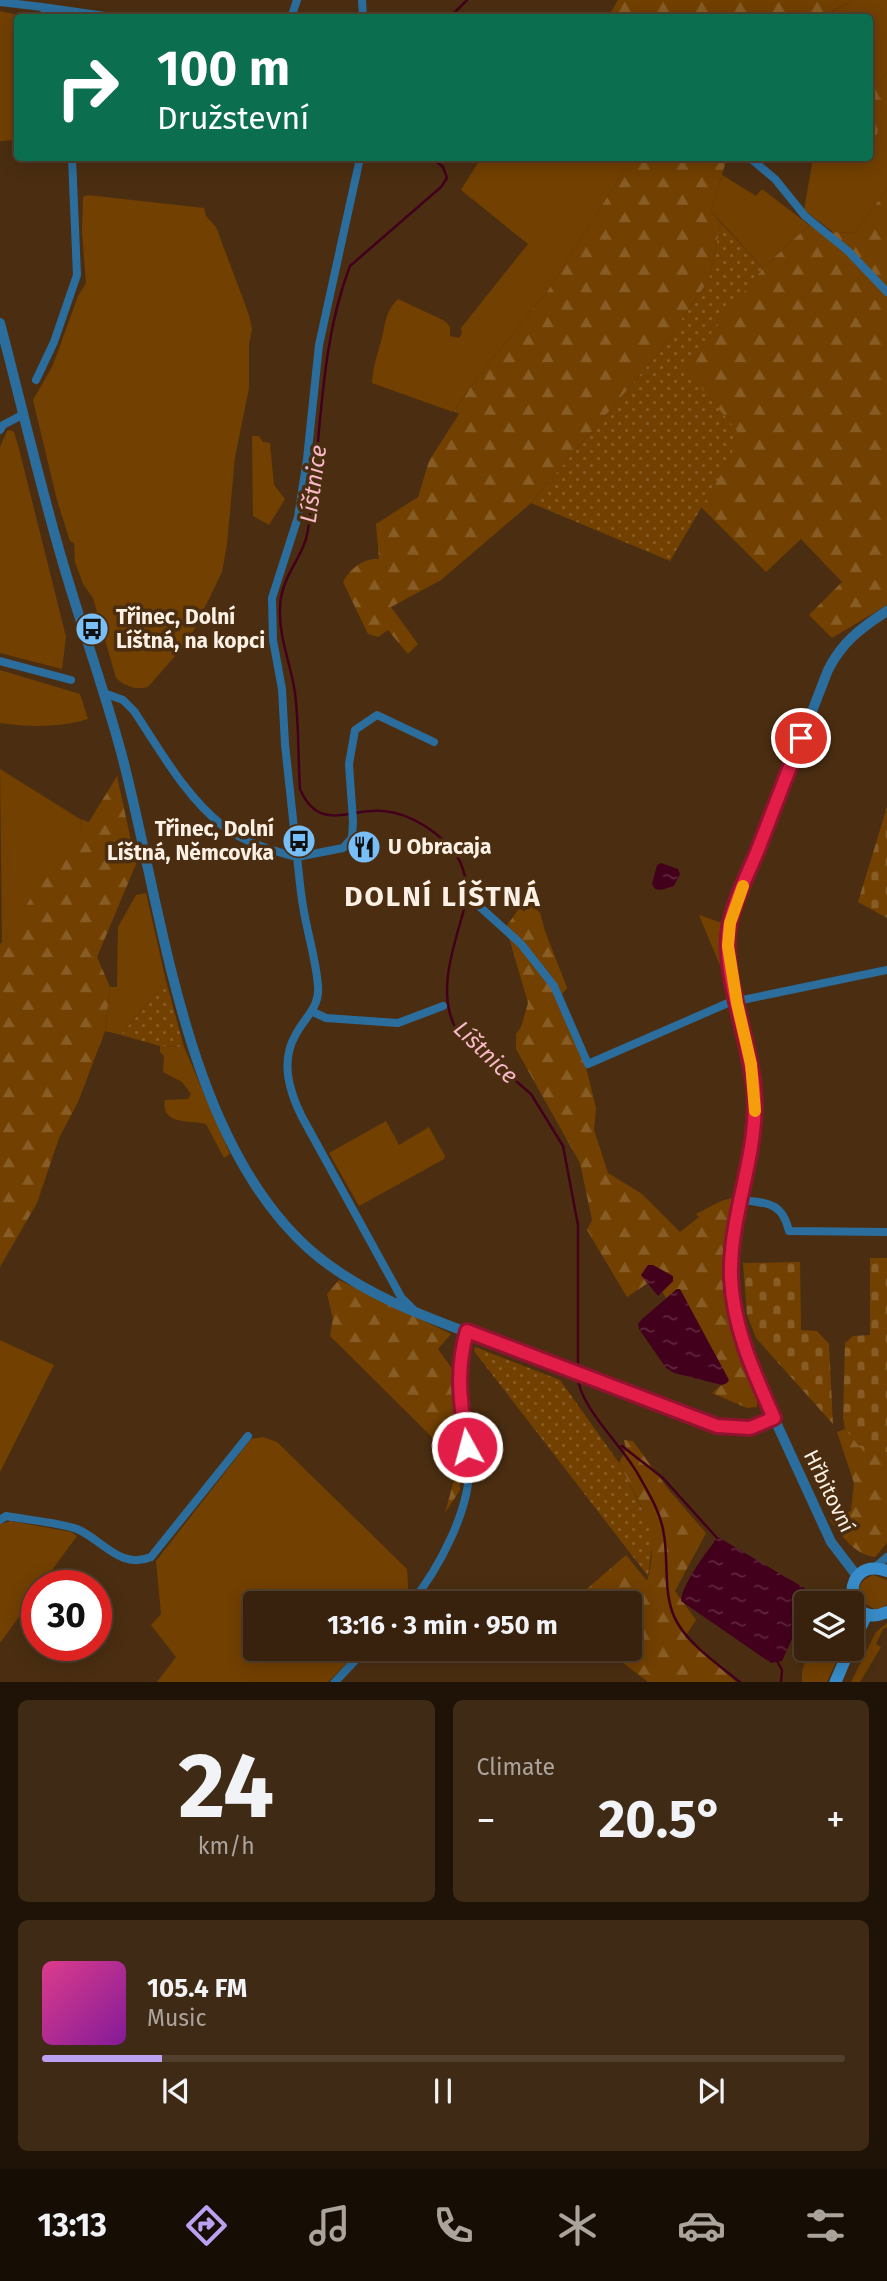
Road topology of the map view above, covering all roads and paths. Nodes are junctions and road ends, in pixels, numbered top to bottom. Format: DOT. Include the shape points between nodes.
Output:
graph roads {
  1 [pos="0,2"];
  2 [pos="42,7"];
  3 [pos="48,14"];
  4 [pos="91,14"];
  5 [pos="72,161"];
  6 [pos="359,161"];
  7 [pos="754,161"];
  8 [pos="887,292"];
  9 [pos="0,323"];
  10 [pos="37,380"];
  11 [pos="24,414"];
  12 [pos="0,430"];
  13 [pos="887,611"];
  14 [pos="0,661"];
  15 [pos="71,680"];
  16 [pos="104,693"];
  17 [pos="434,742"];
  18 [pos="298,857"];
  19 [pos="479,906"];
  20 [pos="887,970"];
  21 [pos="737,1003"];
  22 [pos="443,1006"];
  23 [pos="313,1012"];
  24 [pos="741,1200"];
  25 [pos="887,1232"];
  26 [pos="414,1310"];
  27 [pos="467,1331"];
  28 [pos="774,1418"];
  29 [pos="248,1437"];
  30 [pos="0,1520"];
  31 [pos="887,1557"];
  32 [pos="873,1569"];
  33 [pos="887,1571"];
  34 [pos="857,1576"];
  35 [pos="421,1591"];
  36 [pos="887,1612"];
  37 [pos="867,1614"];
  38 [pos="864,1620"];
  39 [pos="354,1661"];
  40 [pos="845,1661"];
  41 [pos="334,1682"];
  42 [pos="835,1682"];
  1 -- 2 [label="street"];
  2 -- 3 [label="street"];
  2 -- 4 [label="street"];
  5 -- 10 [label="street" via="77,275"];
  6 -- 18 [label="street" via="319,345 298,517 272,598"];
  7 -- 8 [label="street"];
  9 -- 11 [label="street"];
  11 -- 12 [label="street"];
  11 -- 16 [label="street" via="60,553"];
  13 -- 21 [label="street, Hřbitovní" via="853,634 833,659 743,885 728,935"];
  14 -- 15 [label="street"];
  16 -- 18 [label="street" via="123,700 134,711 199,803 224,827 269,850"];
  16 -- 26 [label="street" via="138,815 182,1007 207,1087 230,1140 256,1188 289,1229 356,1283"];
  17 -- 18 [label="street" via="376,715 355,730 349,764 352,838 343,848"];
  18 -- 23 [label="street" via="319,988"];
  19 -- 21 [label="street" via="521,944 554,986 589,1064"];
  20 -- 21 [label="street"];
  21 -- 24 [label="street, Hřbitovní" via="755,1104"];
  22 -- 23 [label="street" via="398,1023 326,1018"];
  23 -- 26 [label="street" via="288,1054 293,1100 401,1297"];
  24 -- 25 [label="street" via="779,1209 789,1231"];
  24 -- 28 [label="street, Hřbitovní" via="731,1276 735,1315"];
  26 -- 27 [label="street"];
  27 -- 28 [label="street" via="717,1426 750,1428"];
  27 -- 35 [label="street" via="459,1384 469,1468 464,1500"];
  28 -- 34 [label="street, Hřbitovní" via="831,1542"];
  29 -- 30 [label="street" via="145,1560 121,1558 77,1529 6,1516"];
  31 -- 32 [label="street"];
  32 -- 33 [label="main road"];
  32 -- 34 [label="main road"];
  34 -- 37 [label="main road" via="851,1596"];
  36 -- 37 [label="main road"];
  37 -- 38 [label="main road"];
  39 -- 41 [label="street"];
  40 -- 42 [label="main road"];
}
